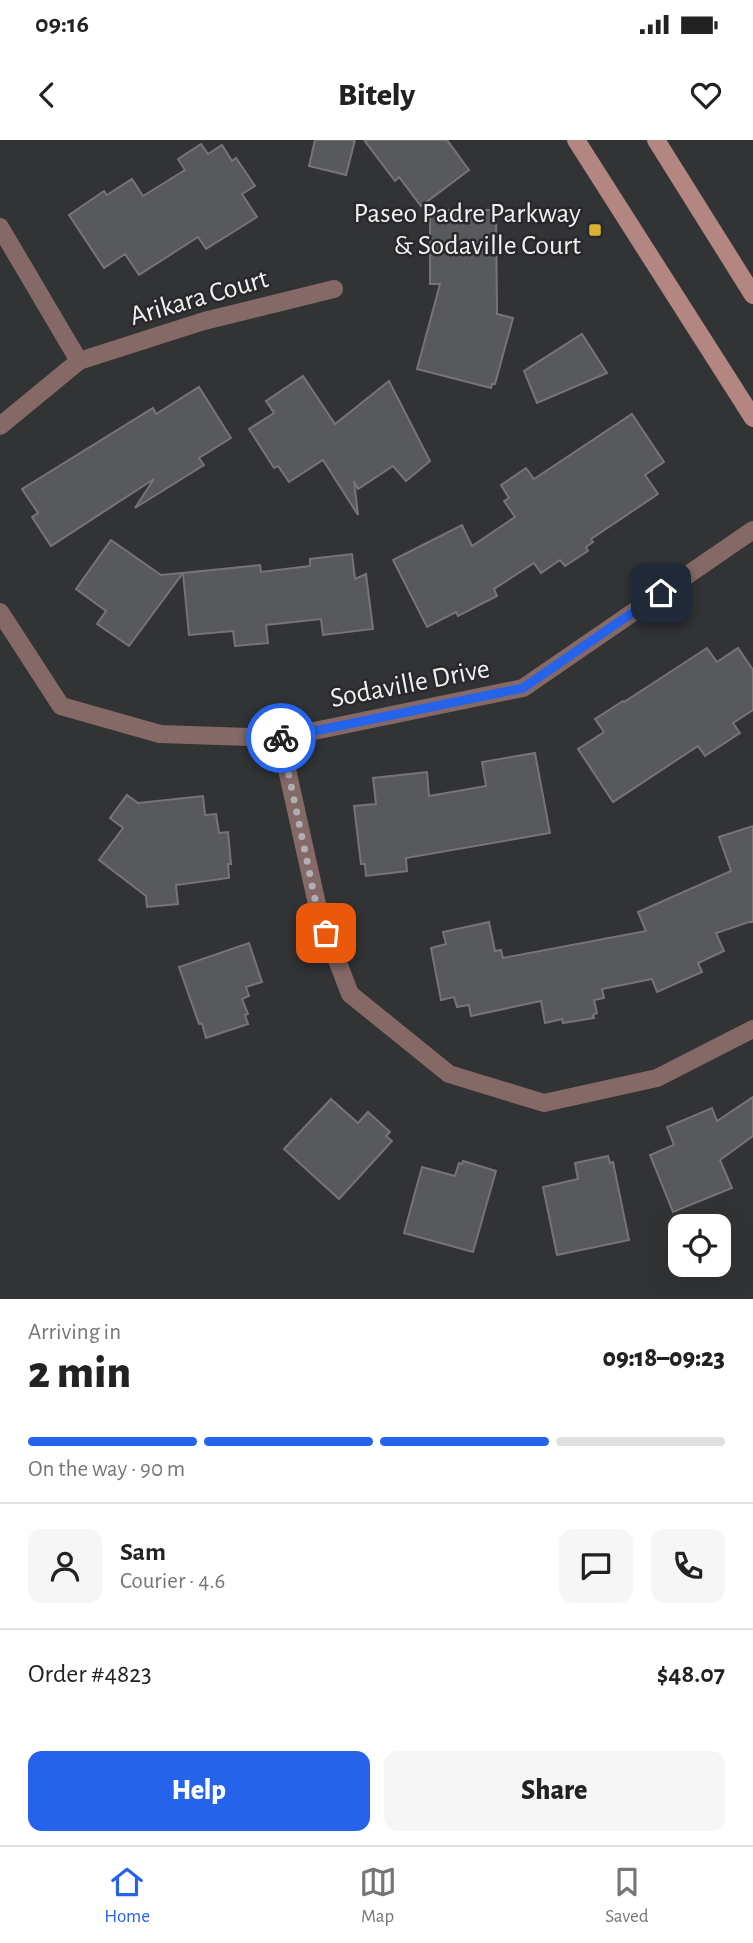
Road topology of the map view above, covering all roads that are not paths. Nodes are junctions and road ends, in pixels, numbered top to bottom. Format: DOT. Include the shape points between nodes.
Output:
graph roads {
  1 [pos="576,140"];
  2 [pos="656,140"];
  3 [pos="0,227"];
  4 [pos="334,289"];
  5 [pos="753,295"];
  6 [pos="79,361"];
  7 [pos="753,418"];
  8 [pos="0,426"];
  9 [pos="753,530"];
  10 [pos="0,611"];
  11 [pos="279,738"];
  12 [pos="753,1029"];
  1 -- 7 [label="main road"];
  2 -- 5 [label="main road"];
  3 -- 6 [label="street"];
  4 -- 6 [label="street, Arikara Court" via="204,321"];
  6 -- 8 [label="street"];
  9 -- 11 [label="street, Sodaville Drive" via="523,688"];
  10 -- 11 [label="street, Sodaville Drive" via="61,706 160,734"];
  11 -- 12 [label="street" via="318,913 350,994 449,1074 544,1103 657,1078"];
}
